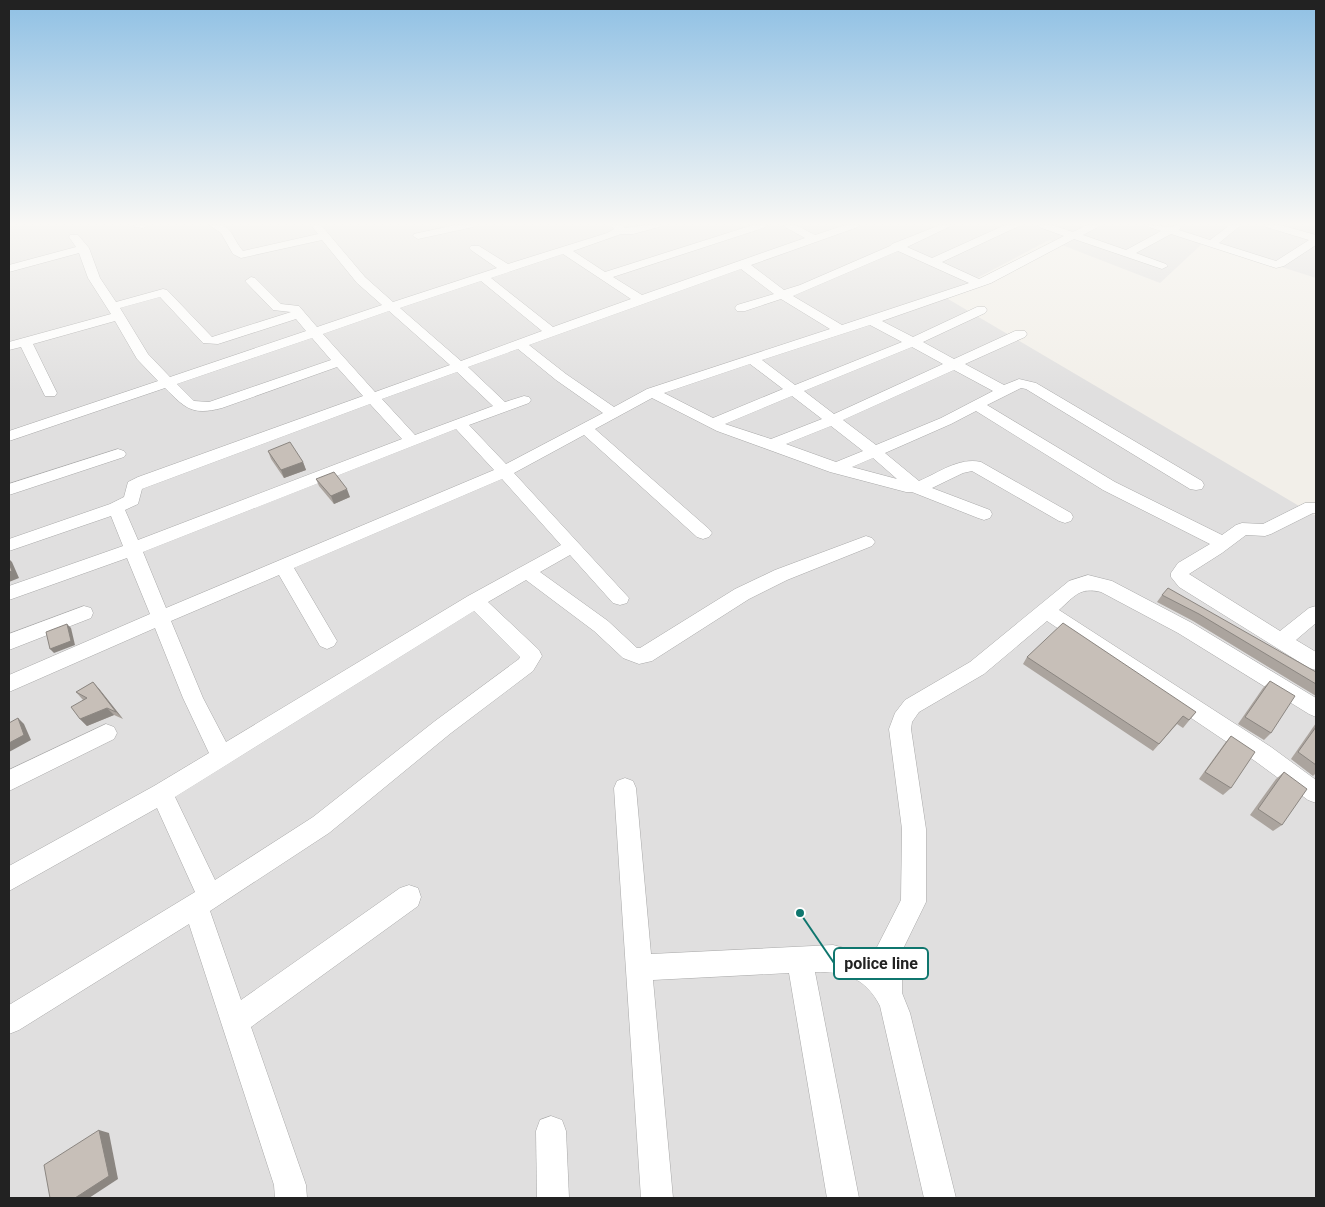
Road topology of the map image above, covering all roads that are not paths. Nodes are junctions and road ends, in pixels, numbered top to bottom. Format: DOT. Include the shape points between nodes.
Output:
graph roads {
  1 [pos="96,281"];
  2 [pos="251,281"];
  3 [pos="362,281"];
  4 [pos="470,281"];
  5 [pos="488,281"];
  6 [pos="612,281"];
  7 [pos="693,281"];
  8 [pos="765,281"];
  9 [pos="819,281"];
  10 [pos="976,281"];
  11 [pos="983,281"];
  12 [pos="980,283"];
  13 [pos="783,295"];
  14 [pos="641,300"];
  15 [pos="393,306"];
  16 [pos="741,308"];
  17 [pos="981,310"];
  18 [pos="116,311"];
  19 [pos="299,314"];
  20 [pos="871,320"];
  21 [pos="840,330"];
  22 [pos="552,332"];
  23 [pos="314,334"];
  24 [pos="1020,334"];
  25 [pos="25,342"];
  26 [pos="911,343"];
  27 [pos="519,344"];
  28 [pos="9,346"];
  29 [pos="752,359"];
  30 [pos="339,362"];
  31 [pos="955,365"];
  32 [pos="459,366"];
  33 [pos="167,382"];
  34 [pos="793,390"];
  35 [pos="1004,390"];
  36 [pos="652,392"];
  37 [pos="50,393"];
  38 [pos="373,398"];
  39 [pos="524,400"];
  40 [pos="978,406"];
  41 [pos="502,407"];
  42 [pos="614,413"];
  43 [pos="832,420"];
  44 [pos="459,423"];
  45 [pos="713,424"];
  46 [pos="585,428"];
  47 [pos="9,436"];
  48 [pos="412,441"];
  49 [pos="772,444"];
  50 [pos="874,451"];
  51 [pos="118,454"];
  52 [pos="836,468"];
  53 [pos="504,472"];
  54 [pos="1196,485"];
  55 [pos="917,488"];
  56 [pos="9,490"];
  57 [pos="116,508"];
  58 [pos="1316,508"];
  59 [pos="984,514"];
  60 [pos="1065,517"];
  61 [pos="703,533"];
  62 [pos="866,542"];
  63 [pos="1223,542"];
  64 [pos="9,545"];
  65 [pos="572,546"];
  66 [pos="133,549"];
  67 [pos="284,567"];
  68 [pos="527,572"];
  69 [pos="9,593"];
  70 [pos="620,598"];
  71 [pos="475,601"];
  72 [pos="1046,610"];
  73 [pos="84,613"];
  74 [pos="1316,613"];
  75 [pos="162,617"];
  76 [pos="327,641"];
  77 [pos="1281,641"];
  78 [pos="9,642"];
  79 [pos="1316,662"];
  80 [pos="9,684"];
  81 [pos="1316,708"];
  82 [pos="106,733"];
  83 [pos="222,757"];
  84 [pos="9,781"];
  85 [pos="625,788"];
  86 [pos="162,792"];
  87 [pos="1316,792"];
  88 [pos="9,879"];
  89 [pos="409,897"];
  90 [pos="203,901"];
  91 [pos="800,960"];
  92 [pos="639,968"];
  93 [pos="889,992"];
  94 [pos="9,1020"];
  95 [pos="235,1021"];
  96 [pos="551,1131"];
  97 [pos="292,1198"];
  98 [pos="552,1198"];
  99 [pos="658,1198"];
  100 [pos="843,1198"];
  101 [pos="940,1198"];
  1 -- 18 [label="street"];
  2 -- 19 [label="street" via="277,307 293,308"];
  3 -- 15 [label="street"];
  4 -- 15 [label="street"];
  5 -- 22 [label="street"];
  6 -- 14 [label="street"];
  7 -- 14 [label="street"];
  8 -- 13 [label="street"];
  9 -- 13 [label="street"];
  10 -- 12 [label="street"];
  11 -- 12 [label="street"];
  12 -- 20 [label="street"];
  13 -- 16 [label="street"];
  13 -- 21 [label="street"];
  14 -- 22 [label="street"];
  15 -- 23 [label="street"];
  15 -- 32 [label="street"];
  17 -- 26 [label="street"];
  18 -- 19 [label="street" via="163,293 208,340"];
  18 -- 25 [label="street"];
  18 -- 33 [label="street" via="142,356"];
  19 -- 23 [label="street"];
  20 -- 21 [label="street"];
  20 -- 26 [label="street"];
  21 -- 29 [label="street"];
  22 -- 27 [label="street"];
  23 -- 30 [label="street"];
  23 -- 33 [label="street"];
  24 -- 31 [label="street"];
  25 -- 28 [label="street"];
  25 -- 37 [label="street"];
  26 -- 31 [label="street"];
  26 -- 34 [label="street"];
  27 -- 32 [label="street"];
  27 -- 42 [label="street"];
  29 -- 34 [label="street"];
  29 -- 36 [label="street"];
  30 -- 33 [label="street" via="207,408 188,404"];
  30 -- 38 [label="street"];
  31 -- 35 [label="street"];
  31 -- 43 [label="street"];
  32 -- 38 [label="street"];
  32 -- 41 [label="street"];
  33 -- 47 [label="street"];
  34 -- 43 [label="street"];
  34 -- 45 [label="street"];
  35 -- 40 [label="street"];
  35 -- 54 [label="street" via="1019,383 1031,386"];
  36 -- 42 [label="street"];
  36 -- 45 [label="street"];
  38 -- 48 [label="street"];
  38 -- 57 [label="street" via="139,483 133,488 132,500"];
  39 -- 41 [label="street"];
  40 -- 50 [label="street"];
  40 -- 63 [label="street" via="1110,486"];
  41 -- 44 [label="street"];
  42 -- 46 [label="street"];
  43 -- 49 [label="street"];
  43 -- 50 [label="street"];
  44 -- 48 [label="street"];
  44 -- 53 [label="street"];
  45 -- 49 [label="street"];
  46 -- 53 [label="street"];
  46 -- 61 [label="street"];
  48 -- 66 [label="street"];
  49 -- 52 [label="street"];
  50 -- 52 [label="street"];
  50 -- 55 [label="street"];
  51 -- 56 [label="street"];
  52 -- 55 [label="street"];
  53 -- 65 [label="street"];
  53 -- 67 [label="street"];
  55 -- 59 [label="street"];
  55 -- 60 [label="street" via="962,467 975,466"];
  57 -- 64 [label="street"];
  57 -- 66 [label="street"];
  58 -- 63 [label="street" via="1265,530 1242,529"];
  62 -- 68 [label="street" via="742,594 639,656 630,653 601,626"];
  63 -- 77 [label="street" via="1184,568 1180,577"];
  65 -- 68 [label="street"];
  65 -- 70 [label="street"];
  66 -- 69 [label="street"];
  66 -- 75 [label="street"];
  67 -- 75 [label="street"];
  67 -- 76 [label="street"];
  68 -- 71 [label="street"];
  71 -- 83 [label="street"];
  71 -- 90 [label="street" via="530,653 530,660 321,825"];
  72 -- 81 [label="street" via="1075,586 1098,583 1185,628"];
  72 -- 87 [label="street"];
  72 -- 93 [label="street" via="977,668 912,706 902,719 901,742 914,829 913,902 888,949"];
  73 -- 78 [label="street"];
  74 -- 77 [label="street"];
  75 -- 80 [label="street"];
  75 -- 83 [label="street" via="193,698"];
  77 -- 79 [label="street"];
  82 -- 84 [label="street"];
  83 -- 86 [label="street"];
  85 -- 92 [label="street"];
  86 -- 88 [label="street"];
  86 -- 90 [label="street"];
  89 -- 95 [label="street"];
  90 -- 94 [label="street"];
  90 -- 95 [label="street"];
  91 -- 92 [label="street"];
  91 -- 93 [label="street" via="850,960 863,965"];
  91 -- 100 [label="street"];
  92 -- 99 [label="street"];
  93 -- 101 [label="street"];
  95 -- 97 [label="street"];
  96 -- 98 [label="street"];
}
